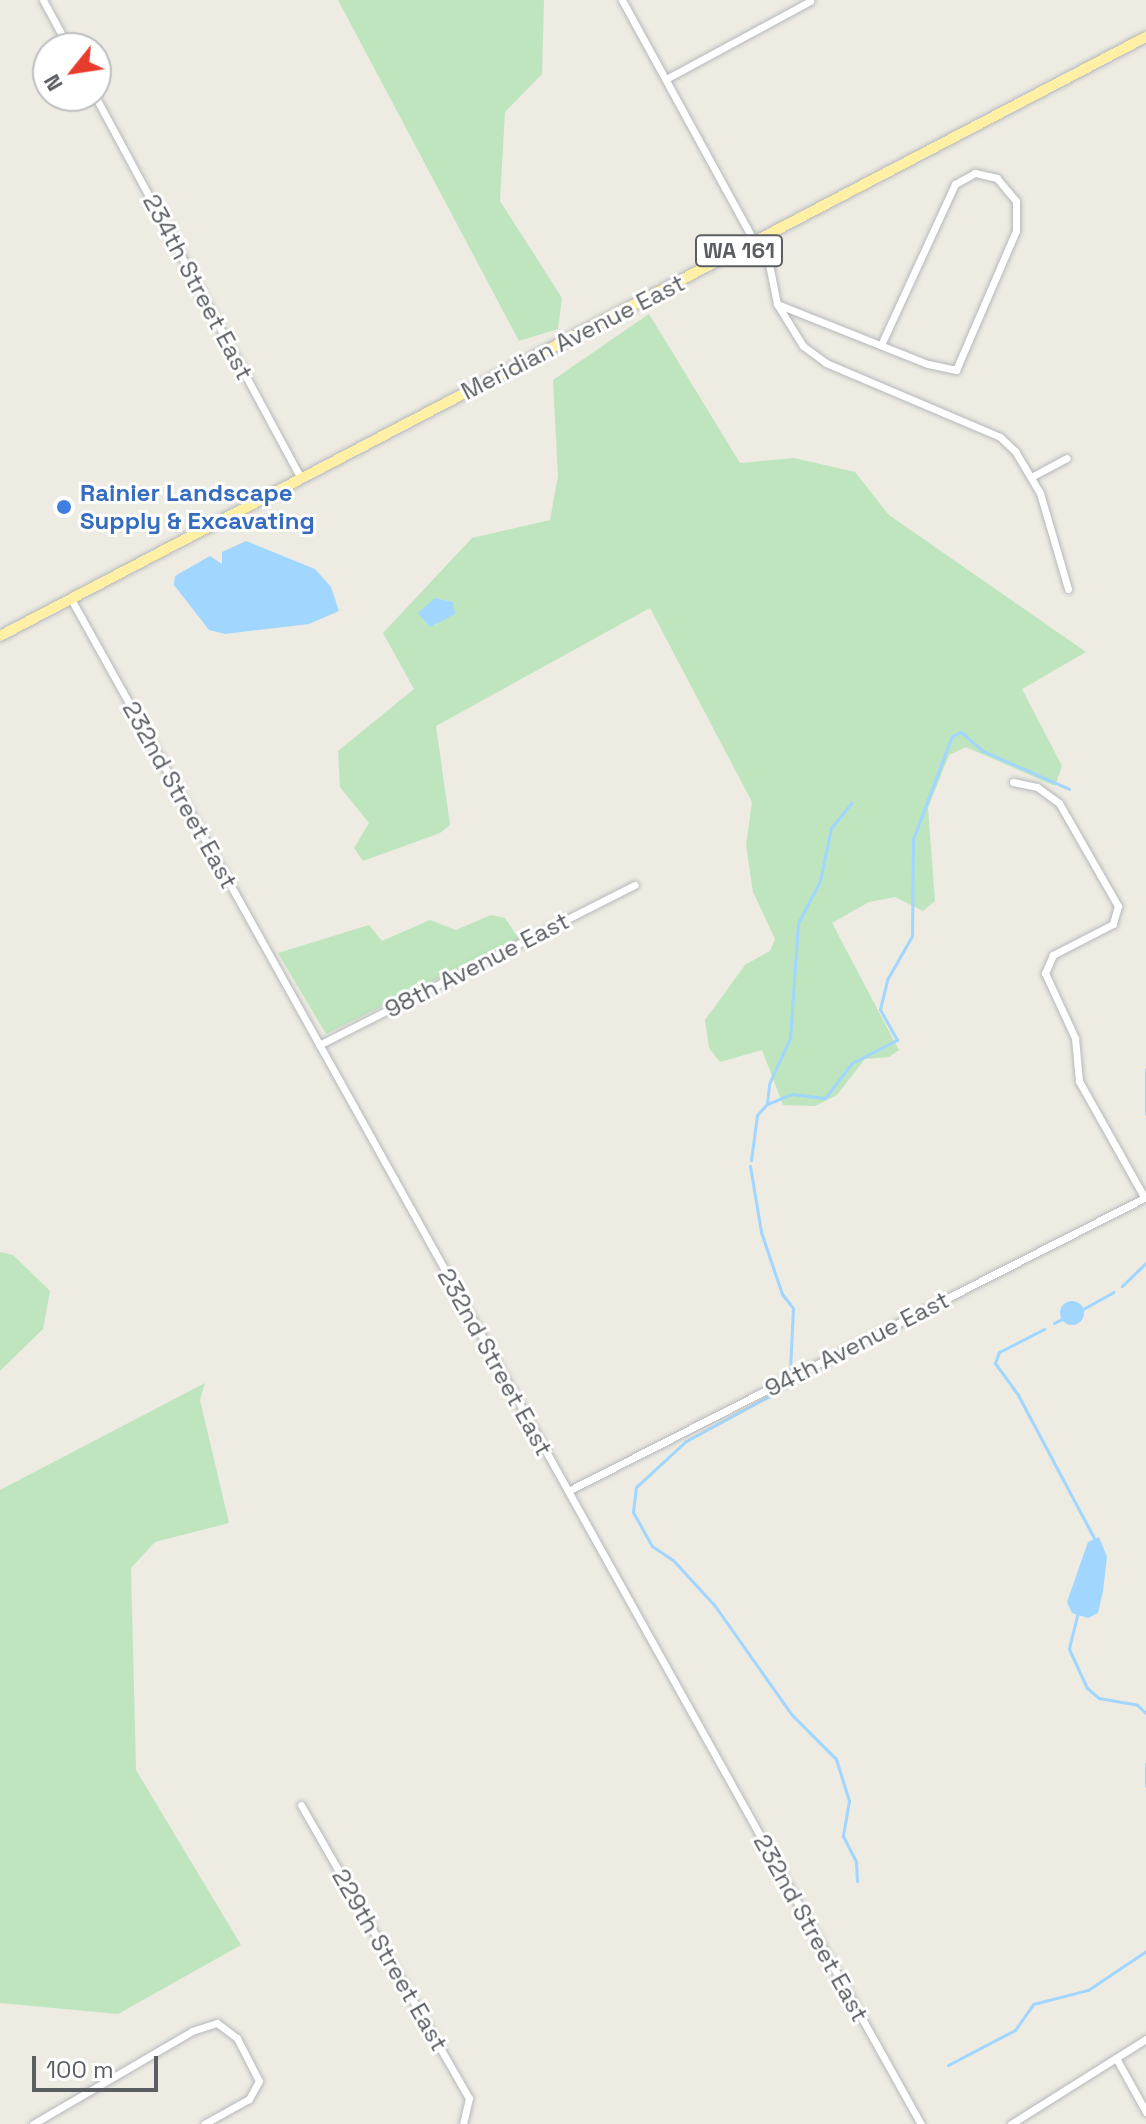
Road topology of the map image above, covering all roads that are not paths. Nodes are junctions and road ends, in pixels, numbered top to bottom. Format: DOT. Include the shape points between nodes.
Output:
graph roads {
  1 [pos="43,0"];
  2 [pos="622,0"];
  3 [pos="810,1"];
  4 [pos="60,32"];
  5 [pos="1146,37"];
  6 [pos="666,79"];
  7 [pos="104,112"];
  8 [pos="760,241"];
  9 [pos="777,304"];
  10 [pos="882,343"];
  11 [pos="1067,458"];
  12 [pos="1033,476"];
  13 [pos="301,478"];
  14 [pos="1068,589"];
  15 [pos="71,599"];
  16 [pos="0,636"];
  17 [pos="1013,782"];
  18 [pos="635,885"];
  19 [pos="319,1045"];
  20 [pos="1145,1197"];
  21 [pos="568,1491"];
  22 [pos="301,1805"];
  23 [pos="1146,2039"];
  24 [pos="1116,2058"];
  25 [pos="1146,2112"];
  26 [pos="466,2120"];
  27 [pos="33,2124"];
  28 [pos="204,2124"];
  29 [pos="921,2124"];
  30 [pos="1011,2124"];
  1 -- 4 [label="street"];
  2 -- 6 [label="street"];
  3 -- 6 [label="street"];
  5 -- 8 [label="main road, Meridian Avenue East / WA 161"];
  6 -- 8 [label="street"];
  7 -- 13 [label="street, 234th Street East"];
  8 -- 9 [label="street"];
  8 -- 13 [label="main road, Meridian Avenue East / WA 161"];
  9 -- 10 [label="street"];
  9 -- 12 [label="street" via="793,335 813,355 1000,437"];
  10 -- 10 [label="street" via="955,184 981,172 1003,182 1016,201 1016,231 956,370"];
  11 -- 12 [label="street"];
  12 -- 14 [label="street"];
  13 -- 15 [label="main road, Meridian Avenue East / WA 161"];
  15 -- 16 [label="main road, Meridian Avenue East / WA 161"];
  15 -- 19 [label="street, 232nd Street East"];
  17 -- 20 [label="street" via="1037,787 1059,803 1113,892 1118,913 1107,929 1053,955 1045,969 1075,1038 1079,1081"];
  18 -- 19 [label="street, 98th Avenue East"];
  19 -- 21 [label="street, 232nd Street East"];
  20 -- 21 [label="street, 94th Avenue East"];
  21 -- 29 [label="street, 232nd Street East"];
  22 -- 26 [label="street, 229th Street East" via="469,2098"];
  23 -- 24 [label="street"];
  24 -- 25 [label="street"];
  24 -- 30 [label="street"];
  27 -- 28 [label="street" via="192,2031 222,2024 237,2038 257,2075 257,2089"];
}
